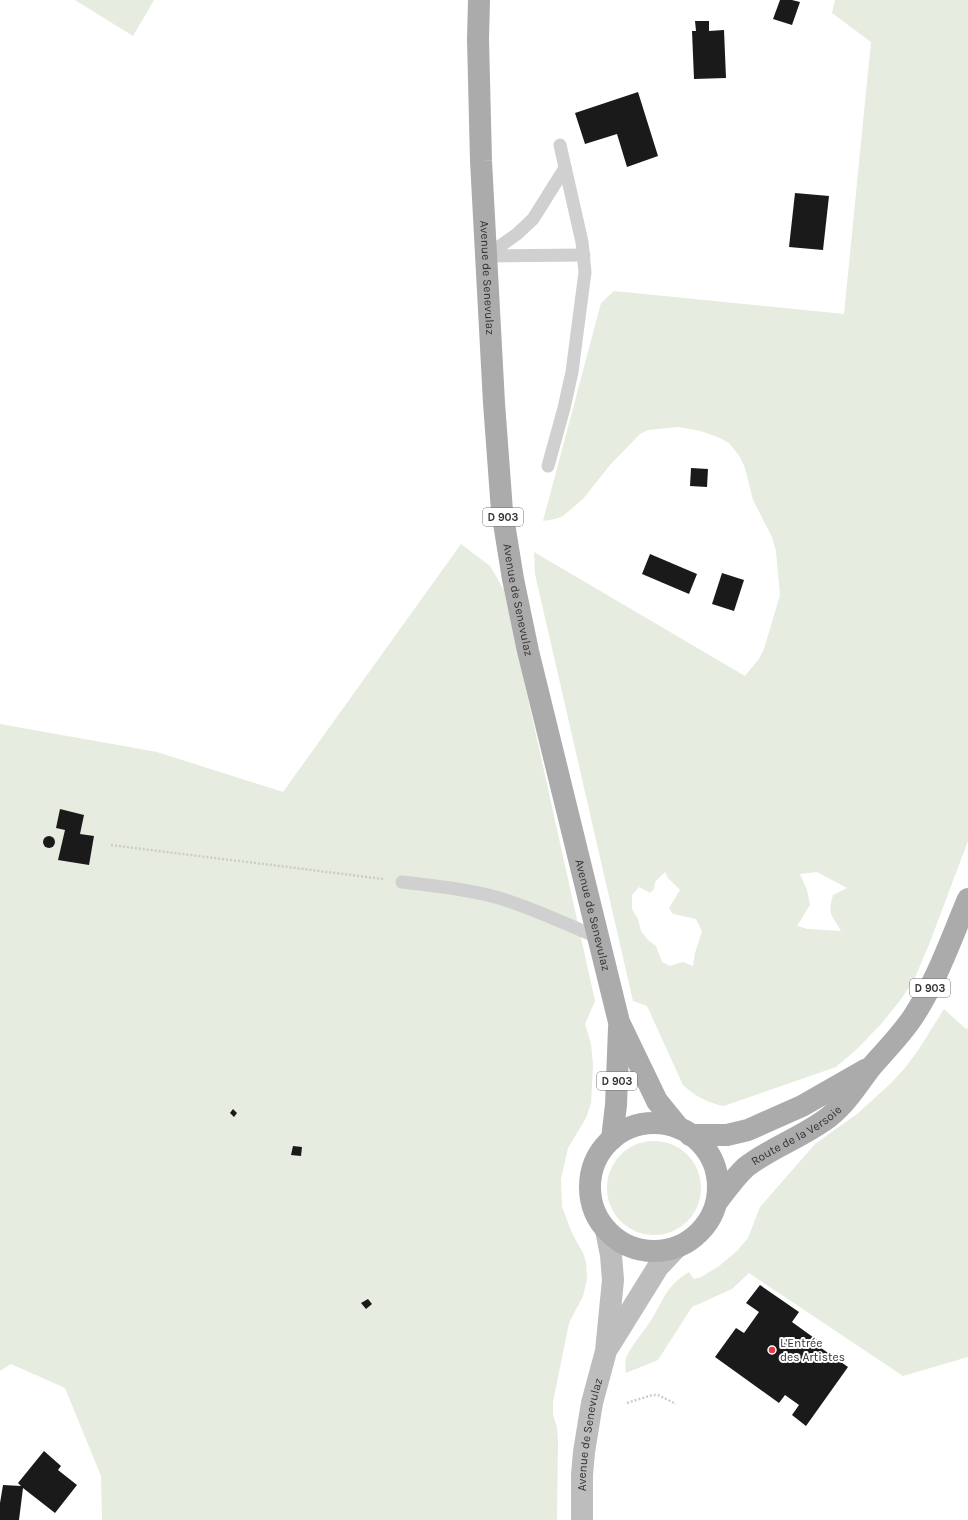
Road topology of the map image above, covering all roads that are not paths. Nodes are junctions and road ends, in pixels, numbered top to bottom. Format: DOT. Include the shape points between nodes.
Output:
graph roads {
  1 [pos="479,0"];
  2 [pos="560,145"];
  3 [pos="565,168"];
  4 [pos="584,255"];
  5 [pos="486,256"];
  6 [pos="548,466"];
  7 [pos="402,882"];
  8 [pos="968,899"];
  9 [pos="599,938"];
  10 [pos="619,1022"];
  11 [pos="873,1066"];
  12 [pos="685,1131"];
  13 [pos="612,1139"];
  14 [pos="717,1202"];
  15 [pos="606,1230"];
  16 [pos="676,1248"];
  17 [pos="606,1351"];
  18 [pos="582,1520"];
  1 -- 5 [label="main road, Avenue de Senevulaz / D 903" via="481,161"];
  2 -- 3 [label="lane"];
  3 -- 4 [label="lane"];
  3 -- 5 [label="lane" via="533,219"];
  4 -- 5 [label="lane"];
  4 -- 6 [label="lane" via="584,283 572,372"];
  5 -- 9 [label="main road, Avenue de Senevulaz / D 903" via="502,503 513,579 528,651"];
  7 -- 9 [label="lane" via="469,891 499,898"];
  8 -- 11 [label="main road, Route de la Versoie / D 903" via="934,982 900,1035"];
  9 -- 10 [label="main road, Avenue de Senevulaz / D 903"];
  10 -- 12 [label="main road, Avenue de Senevulaz / D 903" via="657,1101"];
  10 -- 13 [label="main road, Avenue de Senevulaz / D 903" via="617,1098"];
  11 -- 12 [label="main road, Route de la Versoie / D 903" via="802,1106 748,1130 727,1135"];
  11 -- 14 [label="main road, Route de la Versoie / D 903" via="830,1117 753,1162"];
  12 -- 13 [label="main road" via="662,1124 644,1124 632,1127"];
  12 -- 14 [label="main road" via="700,1142 714,1164 717,1176"];
  13 -- 15 [label="main road" via="599,1154 591,1173 590,1183 594,1213"];
  14 -- 16 [label="main road" via="706,1225 687,1243"];
  15 -- 16 [label="main road" via="615,1239 638,1250 650,1252"];
  15 -- 17 [label="main road, Avenue de Senevulaz" via="613,1268"];
  16 -- 17 [label="main road, Avenue de Senevulaz" via="650,1278"];
  17 -- 18 [label="main road, Avenue de Senevulaz" via="587,1428 582,1475"];
}
